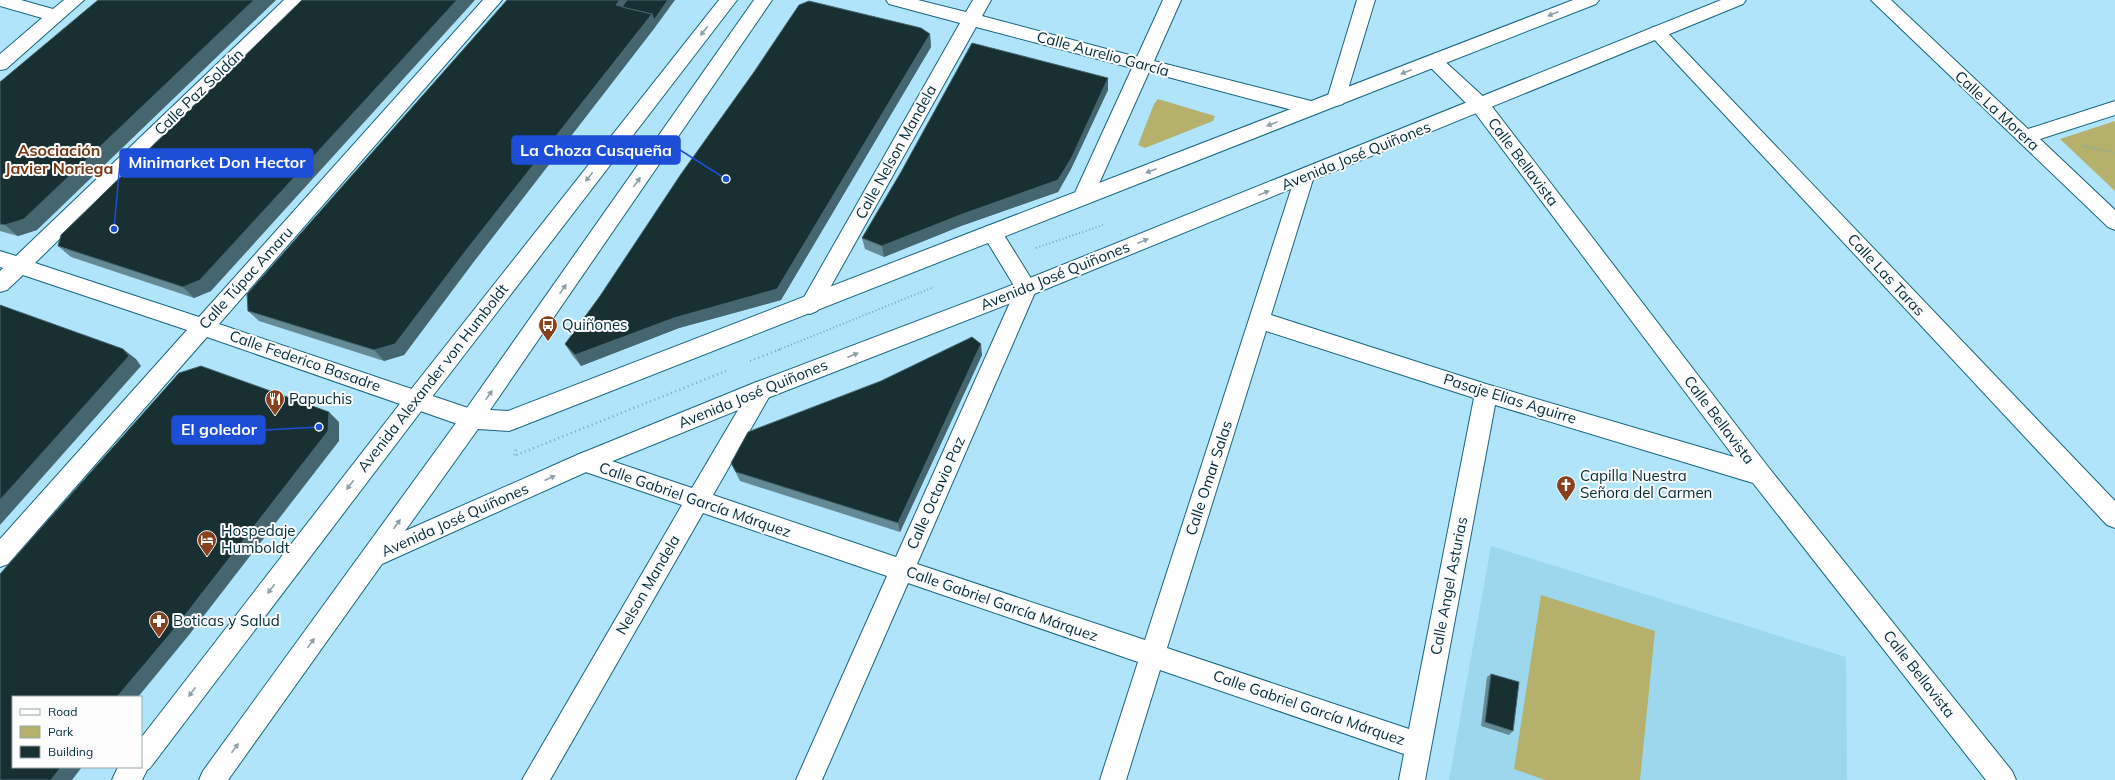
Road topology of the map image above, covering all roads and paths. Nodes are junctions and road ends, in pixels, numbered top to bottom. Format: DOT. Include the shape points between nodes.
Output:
graph roads {
  1 [pos="0,0"];
  2 [pos="75,0"];
  3 [pos="294,0"];
  4 [pos="493,0"];
  5 [pos="728,0"];
  6 [pos="764,0"];
  7 [pos="895,0"];
  8 [pos="982,0"];
  9 [pos="1172,0"];
  10 [pos="1366,0"];
  11 [pos="1590,0"];
  12 [pos="1737,0"];
  13 [pos="1880,0"];
  14 [pos="55,16"];
  15 [pos="971,18"];
  16 [pos="1657,32"];
  17 [pos="1434,61"];
  18 [pos="0,64"];
  19 [pos="1144,65"];
  20 [pos="1336,99"];
  21 [pos="1480,105"];
  22 [pos="1311,108"];
  23 [pos="2115,108"];
  24 [pos="2025,136"];
  25 [pos="2079,144"];
  26 [pos="2115,153"];
  27 [pos="1304,176"];
  28 [pos="1083,197"];
  29 [pos="2115,222"];
  30 [pos="1110,223"];
  31 [pos="992,233"];
  32 [pos="1008,258"];
  33 [pos="9,262"];
  34 [pos="0,284"];
  35 [pos="941,285"];
  36 [pos="1027,288"];
  37 [pos="810,305"];
  38 [pos="1259,320"];
  39 [pos="203,327"];
  40 [pos="742,364"];
  41 [pos="728,370"];
  42 [pos="762,390"];
  43 [pos="1486,393"];
  44 [pos="417,399"];
  45 [pos="532,413"];
  46 [pos="472,419"];
  47 [pos="585,462"];
  48 [pos="1761,475"];
  49 [pos="698,500"];
  50 [pos="2115,518"];
  51 [pos="0,556"];
  52 [pos="374,556"];
  53 [pos="902,570"];
  54 [pos="1153,655"];
  55 [pos="1419,746"];
  56 [pos="142,758"];
  57 [pos="134,768"];
  58 [pos="125,780"];
  59 [pos="212,780"];
  60 [pos="535,780"];
  61 [pos="809,780"];
  62 [pos="1114,780"];
  63 [pos="1412,780"];
  64 [pos="2003,780"];
  1 -- 14 [label="street"];
  2 -- 14 [label="street"];
  3 -- 33 [label="street, Calle Paz Soldán"];
  4 -- 39 [label="street, Calle Túpac Amaru"];
  5 -- 44 [label="street, Avenida Alexander von Humboldt, one-way"];
  46 -- 6 [label="street, one-way"];
  7 -- 15 [label="street, Calle Aurelio García"];
  8 -- 15 [label="street, Calle Nelson Mandela"];
  9 -- 19 [label="street"];
  10 -- 20 [label="street"];
  11 -- 17 [label="street, one-way"];
  12 -- 16 [label="street, Avenida José Quiñones"];
  13 -- 24 [label="street, Calle La Morera"];
  14 -- 18 [label="street"];
  15 -- 19 [label="street, Calle Aurelio García"];
  15 -- 37 [label="street, Calle Nelson Mandela"];
  16 -- 21 [label="street, Avenida José Quiñones"];
  16 -- 50 [label="street, Calle Las Taras"];
  17 -- 20 [label="street, one-way"];
  17 -- 21 [label="street, Calle Bellavista"];
  19 -- 22 [label="street, Calle Aurelio García"];
  19 -- 28 [label="street"];
  20 -- 22 [label="street"];
  21 -- 27 [label="street, Avenida José Quiñones"];
  21 -- 48 [label="street, Calle Bellavista"];
  22 -- 28 [label="street, one-way"];
  23 -- 24 [label="street"];
  24 -- 29 [label="street, Calle La Morera"];
  25 -- 26 [label="path"];
  36 -- 27 [label="street, Avenida José Quiñones, one-way"];
  27 -- 38 [label="street, Calle Omar Salas"];
  28 -- 31 [label="street"];
  30 -- 32 [label="path"];
  31 -- 32 [label="street"];
  31 -- 37 [label="street"];
  32 -- 36 [label="street"];
  33 -- 34 [label="street, Calle Paz Soldán"];
  33 -- 39 [label="street, Calle Federico Basadre"];
  35 -- 40 [label="path"];
  42 -- 36 [label="street, Avenida José Quiñones, one-way"];
  36 -- 53 [label="street, Calle Octavio Paz"];
  37 -- 45 [label="street"];
  38 -- 43 [label="street, Pasaje Elias Aguirre"];
  38 -- 54 [label="street, Calle Omar Salas"];
  39 -- 44 [label="street, Calle Federico Basadre"];
  39 -- 51 [label="street, Calle Túpac Amaru"];
  41 -- 45 [label="path" via="514,456"];
  42 -- 47 [label="street, Avenida José Quiñones"];
  42 -- 49 [label="street, Nelson Mandela"];
  43 -- 48 [label="street, Pasaje Elias Aguirre"];
  43 -- 55 [label="street, Calle Angel Asturias"];
  44 -- 46 [label="street, Calle Federico Basadre"];
  44 -- 56 [label="street, Avenida Alexander von Humboldt, one-way"];
  45 -- 46 [label="street" via="509,421"];
  52 -- 46 [label="street, one-way"];
  47 -- 49 [label="street, Calle Gabriel García Márquez"];
  52 -- 47 [label="street, Avenida José Quiñones, one-way"];
  48 -- 64 [label="street, Calle Bellavista"];
  49 -- 53 [label="street, Calle Gabriel García Márquez"];
  49 -- 60 [label="street, Nelson Mandela"];
  59 -- 52 [label="street, one-way"];
  53 -- 54 [label="street, Calle Gabriel García Márquez"];
  53 -- 61 [label="street, Calle Octavio Paz"];
  54 -- 55 [label="street, Calle Gabriel García Márquez"];
  54 -- 62 [label="street, Calle Omar Salas"];
  55 -- 63 [label="street, Calle Angel Asturias"];
  57 -- 58 [label="street"];
}
